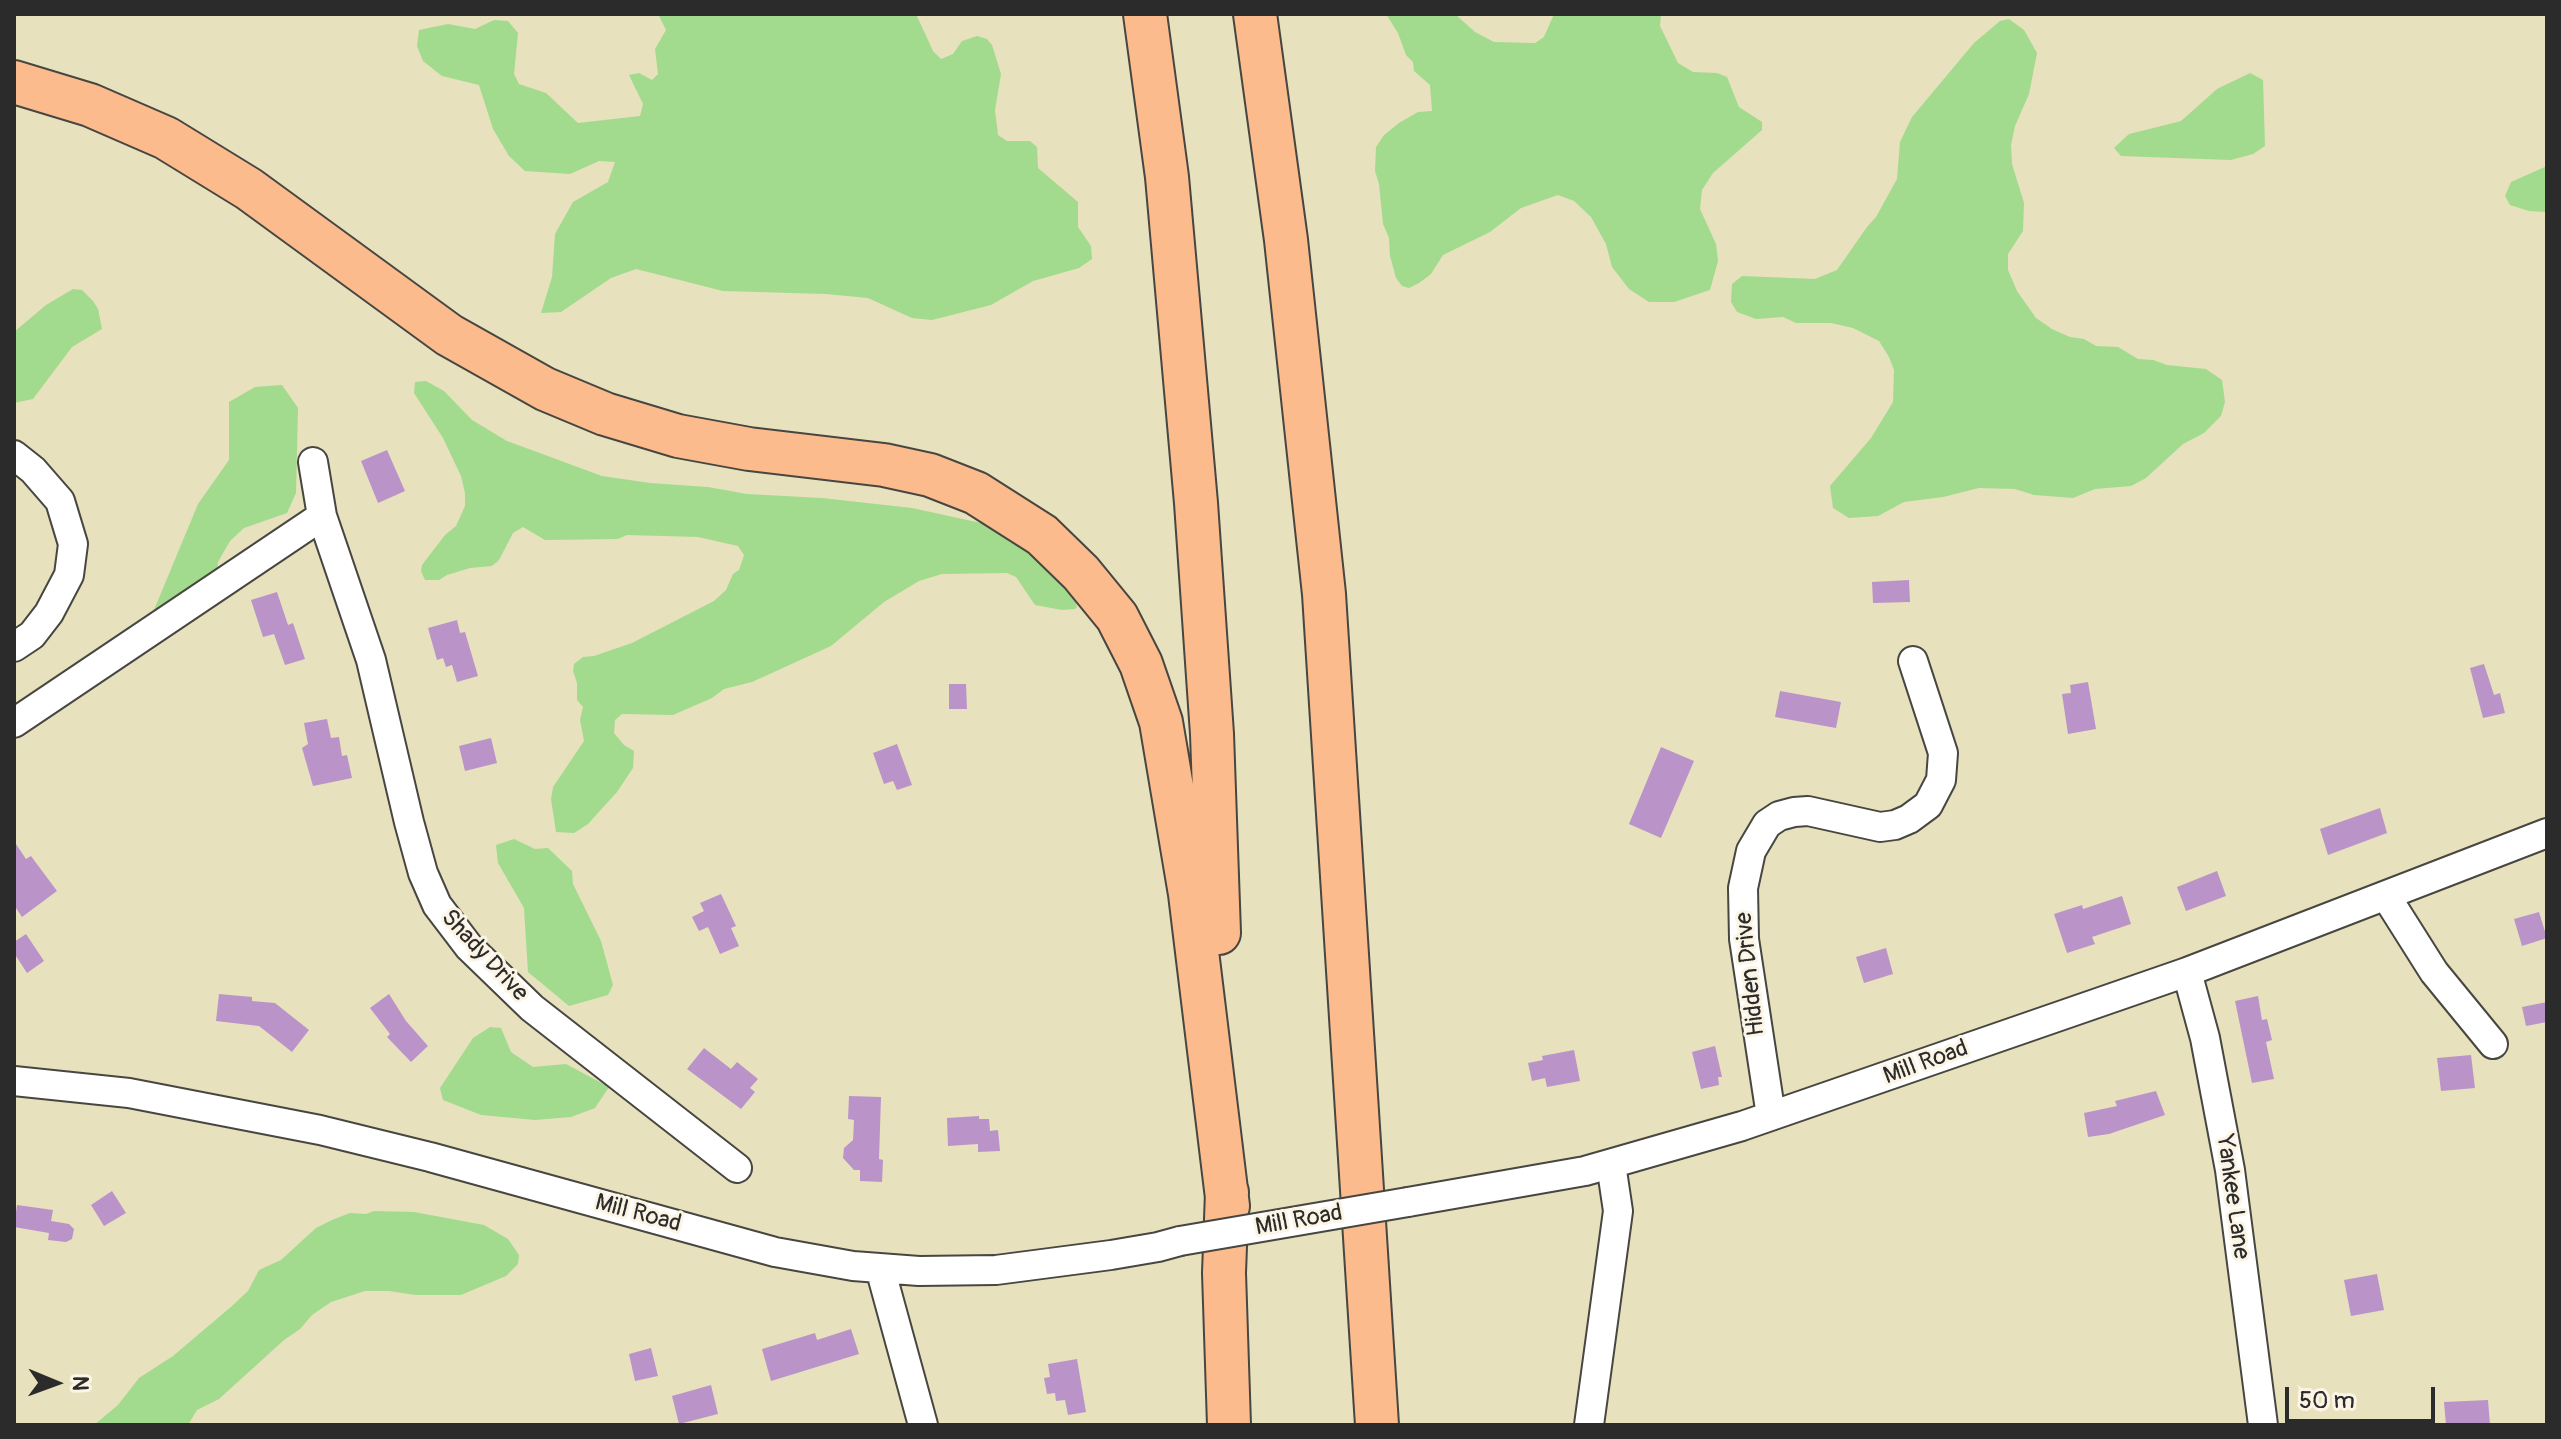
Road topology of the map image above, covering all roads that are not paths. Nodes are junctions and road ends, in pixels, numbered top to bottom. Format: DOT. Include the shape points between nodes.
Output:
graph roads {
  1 [pos="1145,14"];
  2 [pos="1255,14"];
  3 [pos="14,82"];
  4 [pos="14,455"];
  5 [pos="313,462"];
  6 [pos="322,516"];
  7 [pos="14,647"];
  8 [pos="1913,661"];
  9 [pos="14,723"];
  10 [pos="2547,833"];
  11 [pos="2386,896"];
  12 [pos="2187,972"];
  13 [pos="2493,1044"];
  14 [pos="14,1081"];
  15 [pos="1771,1116"];
  16 [pos="1611,1164"];
  17 [pos="737,1168"];
  18 [pos="1228,1206"];
  19 [pos="880,1268"];
  20 [pos="923,1425"];
  21 [pos="1229,1425"];
  22 [pos="1377,1425"];
  23 [pos="1589,1425"];
  24 [pos="2263,1425"];
  1 -- 18 [label="highway" via="1179,299 1210,704"];
  2 -- 22 [label="highway" via="1285,227 1323,580"];
  3 -- 18 [label="highway" via="130,121 207,162 449,335 545,389 678,436 930,475 976,493 1042,535 1117,617 1161,722 1188,880"];
  4 -- 7 [label="street" via="60,501 73,544 69,575 49,613"];
  5 -- 6 [label="street, Shady Drive"];
  6 -- 9 [label="street"];
  6 -- 17 [label="street, Shady Drive" via="374,671 419,860 441,912 532,1008"];
  8 -- 15 [label="street, Hidden Drive" via="1943,753 1941,780 1928,805 1909,819 1880,827 1794,812 1767,824 1751,851 1743,888 1744,939"];
  10 -- 11 [label="street, Mill Road"];
  11 -- 12 [label="street, Mill Road"];
  11 -- 13 [label="street" via="2434,972"];
  12 -- 15 [label="street, Mill Road"];
  12 -- 24 [label="street, Yankee Lane" via="2230,1170"];
  14 -- 19 [label="street, Mill Road" via="129,1093 307,1127 775,1252"];
  15 -- 16 [label="street, Mill Road"];
  16 -- 19 [label="street, Mill Road, bridge" via="1111,1255 996,1270"];
  16 -- 23 [label="street" via="1618,1211"];
  18 -- 21 [label="highway" via="1224,1273"];
  19 -- 20 [label="street"];
}
